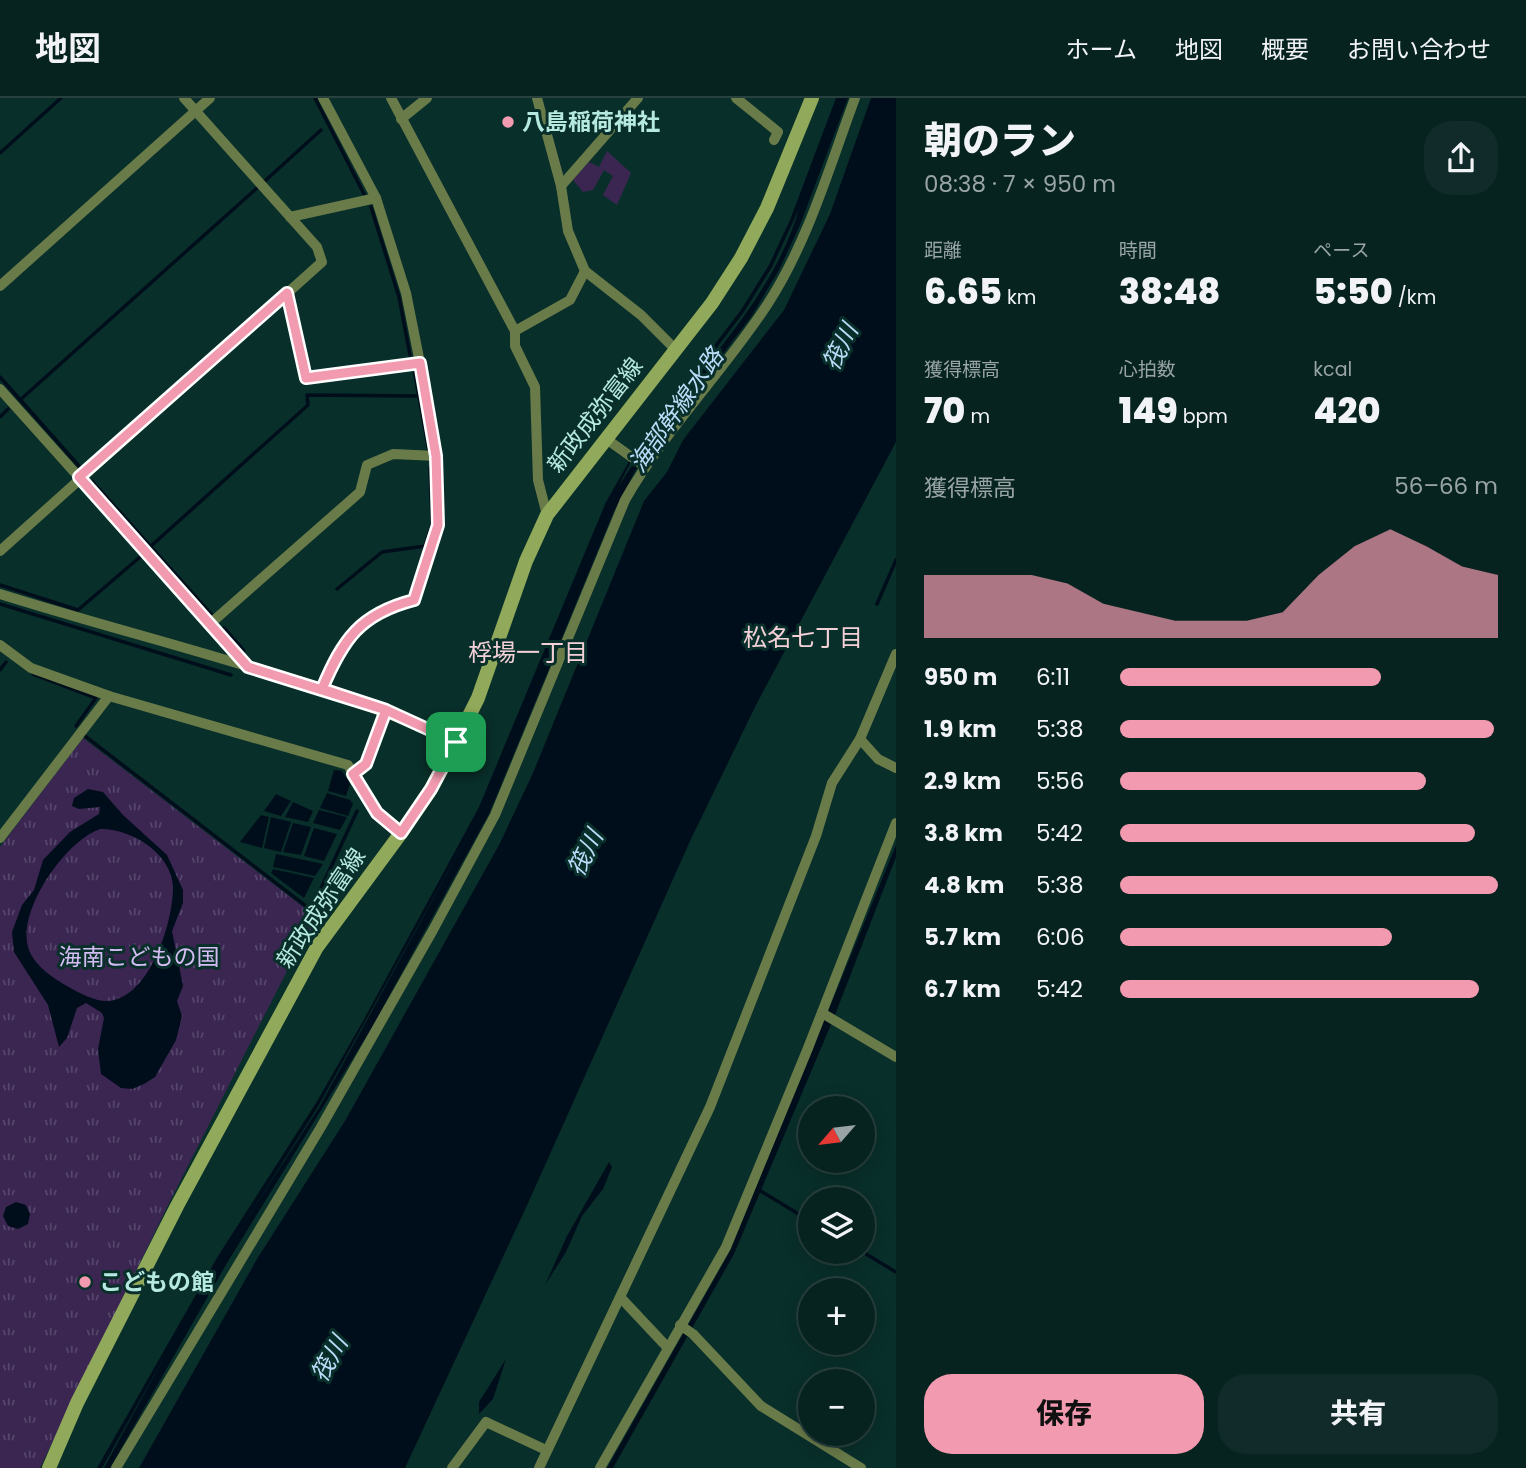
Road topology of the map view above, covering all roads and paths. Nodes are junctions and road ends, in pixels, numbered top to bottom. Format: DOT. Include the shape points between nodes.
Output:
graph roads {
  1 [pos="184,98"];
  2 [pos="210,98"];
  3 [pos="323,98"];
  4 [pos="391,98"];
  5 [pos="428,98"];
  6 [pos="537,98"];
  7 [pos="638,98"];
  8 [pos="736,98"];
  9 [pos="812,98"];
  10 [pos="855,98"];
  11 [pos="196,111"];
  12 [pos="401,119"];
  13 [pos="774,140"];
  14 [pos="561,186"];
  15 [pos="376,198"];
  16 [pos="290,217"];
  17 [pos="585,271"];
  18 [pos="0,286"];
  19 [pos="287,293"];
  20 [pos="515,331"];
  21 [pos="676,350"];
  22 [pos="420,363"];
  23 [pos="0,389"];
  24 [pos="605,438"];
  25 [pos="436,456"];
  26 [pos="643,465"];
  27 [pos="79,477"];
  28 [pos="547,515"];
  29 [pos="0,551"];
  30 [pos="0,594"];
  31 [pos="211,624"];
  32 [pos="0,645"];
  33 [pos="896,654"];
  34 [pos="248,667"];
  35 [pos="322,689"];
  36 [pos="108,696"];
  37 [pos="386,710"];
  38 [pos="860,739"];
  39 [pos="456,742"];
  40 [pos="896,768"];
  41 [pos="353,774"];
  42 [pos="896,823"];
  43 [pos="401,833"];
  44 [pos="0,838"];
  45 [pos="827,1016"];
  46 [pos="896,1057"];
  47 [pos="621,1298"];
  48 [pos="685,1329"];
  49 [pos="667,1347"];
  50 [pos="546,1450"];
  51 [pos="49,1468"];
  52 [pos="116,1468"];
  53 [pos="452,1468"];
  54 [pos="539,1468"];
  55 [pos="600,1468"];
  56 [pos="861,1468"];
  1 -- 11 [label="street"];
  2 -- 11 [label="street"];
  3 -- 15 [label="street"];
  4 -- 12 [label="street"];
  5 -- 12 [label="street"];
  6 -- 14 [label="street"];
  7 -- 14 [label="street"];
  8 -- 13 [label="street" via="778,132"];
  9 -- 21 [label="main road, 新政成弥富線" via="795,146 748,245"];
  10 -- 26 [label="street" via="805,233 767,305"];
  11 -- 16 [label="street"];
  11 -- 18 [label="street"];
  12 -- 20 [label="street"];
  14 -- 17 [label="street" via="568,231"];
  15 -- 16 [label="street"];
  15 -- 22 [label="street" via="406,293"];
  16 -- 19 [label="street" via="317,247 322,262"];
  17 -- 20 [label="street" via="570,300"];
  17 -- 21 [label="street"];
  19 -- 22 [label="street" via="306,378"];
  19 -- 27 [label="street"];
  20 -- 28 [label="street" via="515,346 535,387 538,480"];
  21 -- 24 [label="main road, 新政成弥富線"];
  22 -- 25 [label="street"];
  23 -- 27 [label="street"];
  24 -- 26 [label="street"];
  24 -- 28 [label="main road, 新政成弥富線"];
  25 -- 31 [label="street" via="393,454 367,465 360,492"];
  25 -- 35 [label="street" via="438,525 414,600 383,608 355,631 337,653"];
  26 -- 52 [label="street" via="495,815 321,1127"];
  27 -- 29 [label="street"];
  27 -- 31 [label="street"];
  28 -- 39 [label="main road, 新政成弥富線" via="478,698"];
  30 -- 34 [label="street"];
  31 -- 34 [label="street"];
  32 -- 36 [label="street" via="31,668"];
  33 -- 38 [label="street"];
  34 -- 35 [label="street"];
  35 -- 37 [label="street"];
  36 -- 41 [label="street" via="348,765"];
  36 -- 44 [label="street"];
  37 -- 39 [label="street"];
  37 -- 41 [label="street" via="366,764"];
  38 -- 40 [label="street" via="878,759"];
  38 -- 47 [label="street" via="832,783 816,836 710,1107"];
  39 -- 43 [label="main road, 新政成弥富線"];
  41 -- 43 [label="street" via="377,813"];
  42 -- 45 [label="street"];
  43 -- 51 [label="main road, 新政成弥富線" via="341,911 299,980 177,1206"];
  45 -- 46 [label="street"];
  45 -- 48 [label="street"];
  47 -- 49 [label="street"];
  47 -- 50 [label="street"];
  48 -- 49 [label="street"];
  48 -- 56 [label="street" via="761,1406"];
  49 -- 55 [label="street"];
  50 -- 53 [label="street" via="486,1422"];
  50 -- 54 [label="street"];
}
